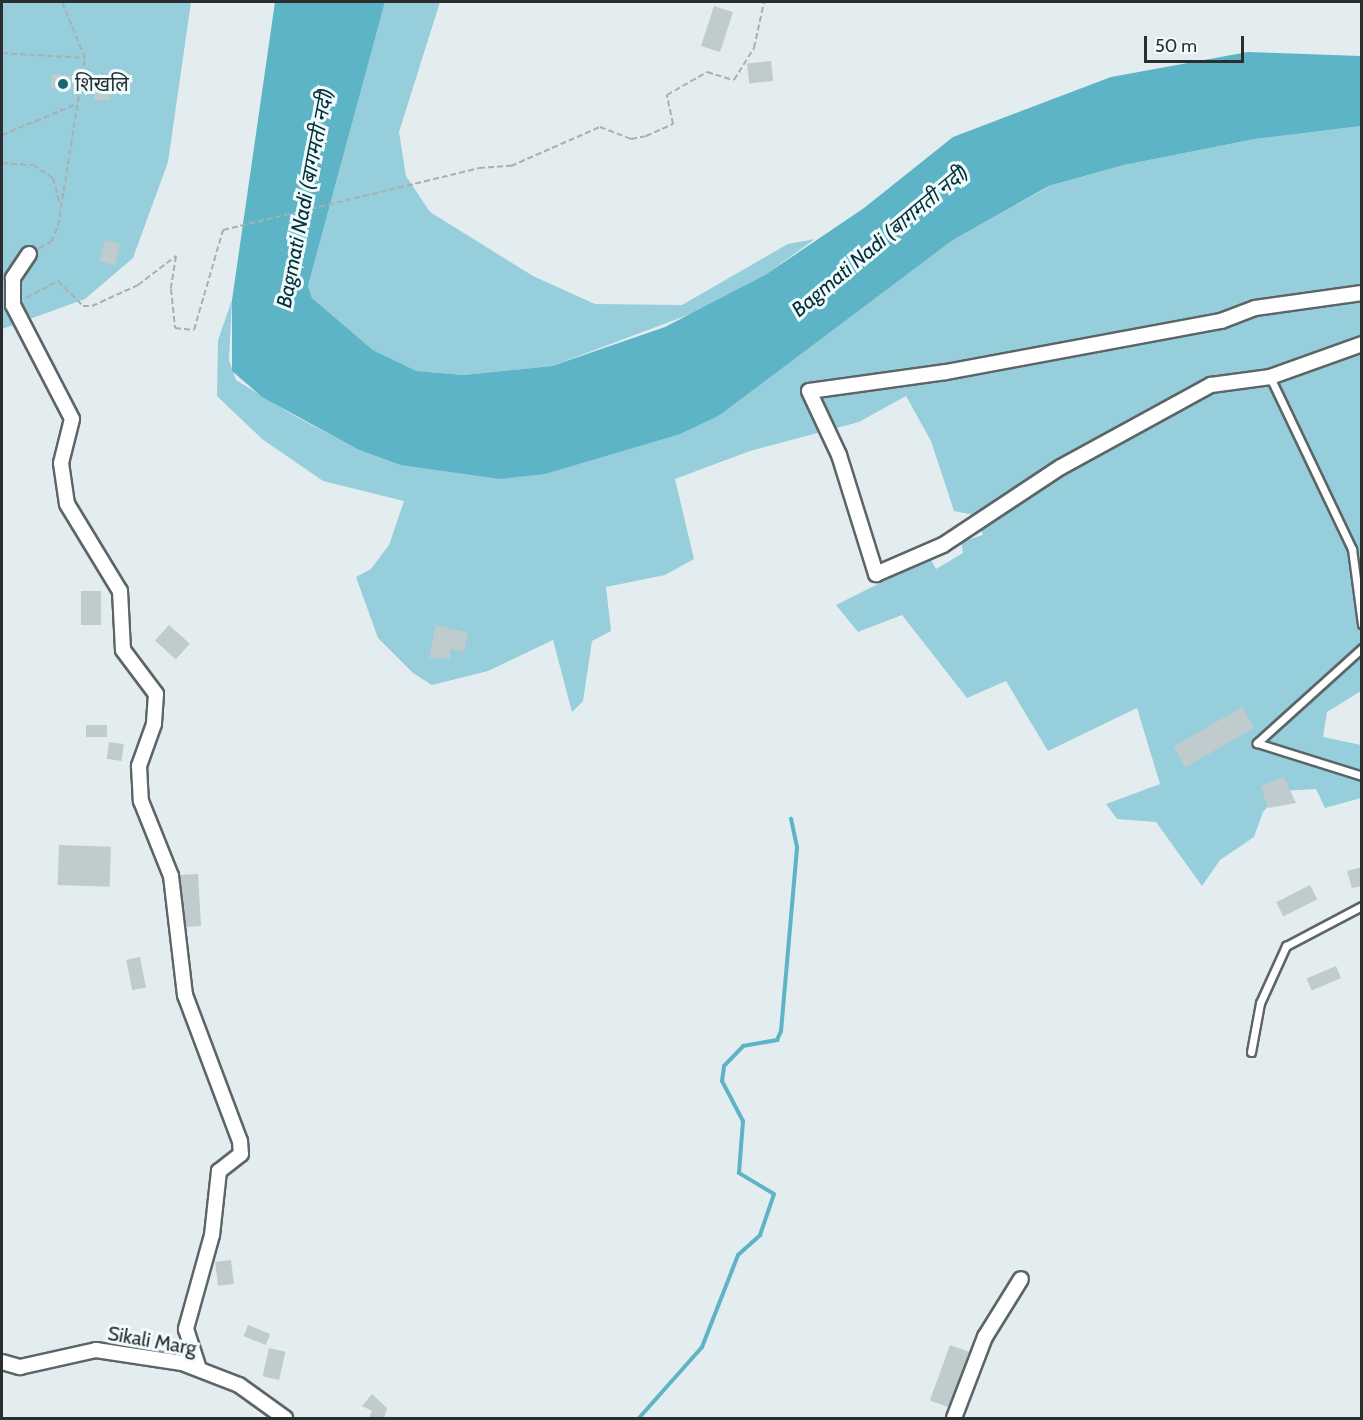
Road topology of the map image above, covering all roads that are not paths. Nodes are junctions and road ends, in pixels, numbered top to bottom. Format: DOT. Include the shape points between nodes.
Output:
graph roads {
  1 [pos="30,254"];
  2 [pos="1362,292"];
  3 [pos="1362,344"];
  4 [pos="1270,377"];
  5 [pos="1362,624"];
  6 [pos="1362,648"];
  7 [pos="1362,776"];
  8 [pos="1362,906"];
  9 [pos="1251,1052"];
  10 [pos="1021,1279"];
  11 [pos="2,1362"];
  12 [pos="199,1368"];
  13 [pos="285,1419"];
  14 [pos="954,1419"];
  1 -- 12 [label="street" via="14,278 13,306 72,419 61,463 67,504 120,591 123,650 156,694 154,723 140,766 141,801 171,876 185,995 240,1141 241,1154 219,1171 212,1235 186,1329"];
  2 -- 4 [label="street" via="1255,308 1221,321 946,372 809,391 839,455 876,574 943,545 1061,467 1210,385"];
  3 -- 4 [label="street"];
  4 -- 5 [label="lane" via="1352,549"];
  6 -- 7 [label="lane" via="1257,743"];
  8 -- 9 [label="lane" via="1286,946 1260,1003"];
  10 -- 14 [label="street" via="985,1337"];
  11 -- 12 [label="street, Sikali Marg" via="20,1367 96,1350"];
  12 -- 13 [label="street, Sikali Marg" via="239,1385"];
}
